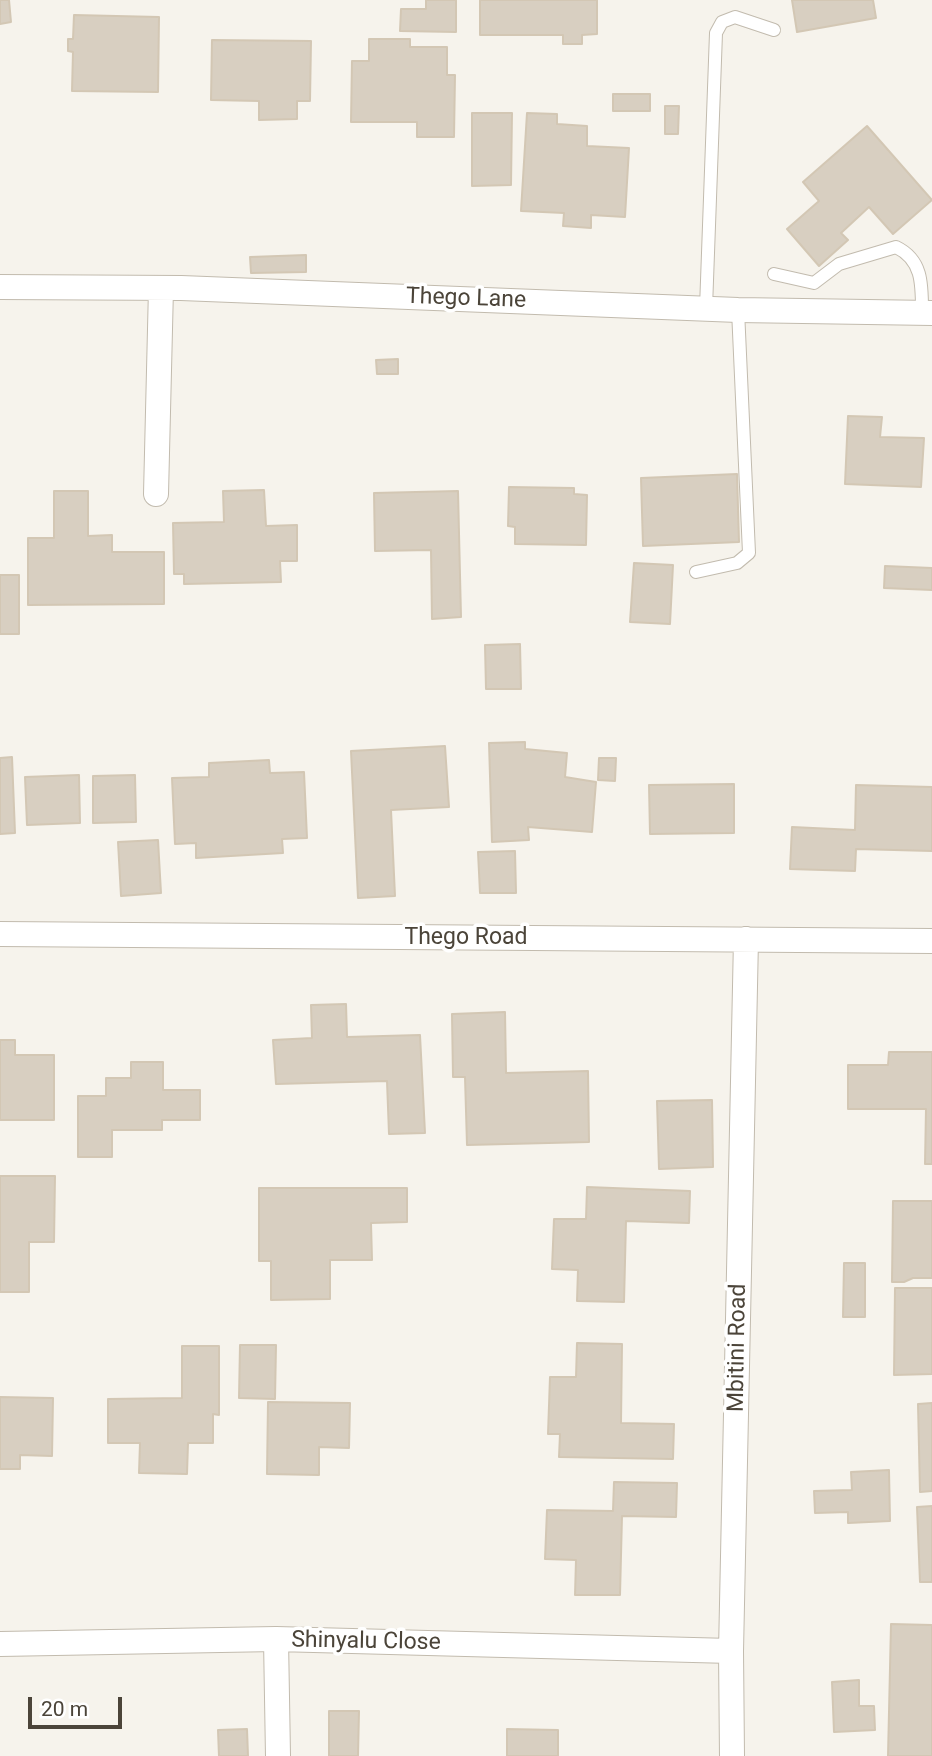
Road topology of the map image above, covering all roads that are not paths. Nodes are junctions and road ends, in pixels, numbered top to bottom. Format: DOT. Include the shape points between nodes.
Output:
graph roads {
  1 [pos="774,30"];
  2 [pos="774,274"];
  3 [pos="0,286"];
  4 [pos="161,288"];
  5 [pos="706,308"];
  6 [pos="738,310"];
  7 [pos="927,313"];
  8 [pos="156,494"];
  9 [pos="696,572"];
  10 [pos="0,934"];
  11 [pos="746,939"];
  12 [pos="932,941"];
  13 [pos="276,1639"];
  14 [pos="0,1644"];
  15 [pos="731,1651"];
  16 [pos="278,1756"];
  17 [pos="732,1756"];
  1 -- 5 [label="lane" via="735,17 722,22 716,33"];
  2 -- 7 [label="lane" via="814,283 839,264 896,247 917,263"];
  3 -- 4 [label="street, Thego Lane"];
  4 -- 5 [label="street, Thego Lane"];
  4 -- 8 [label="street"];
  5 -- 6 [label="street, Thego Lane"];
  6 -- 7 [label="street, Thego Lane"];
  6 -- 9 [label="lane" via="749,553 737,563"];
  10 -- 11 [label="street, Thego Road"];
  11 -- 12 [label="street, Thego Road"];
  11 -- 15 [label="street, Mbitini Road"];
  13 -- 14 [label="street, Shinyalu Close"];
  13 -- 15 [label="street, Shinyalu Close"];
  13 -- 16 [label="street"];
  15 -- 17 [label="street, Mbitini Road"];
}
